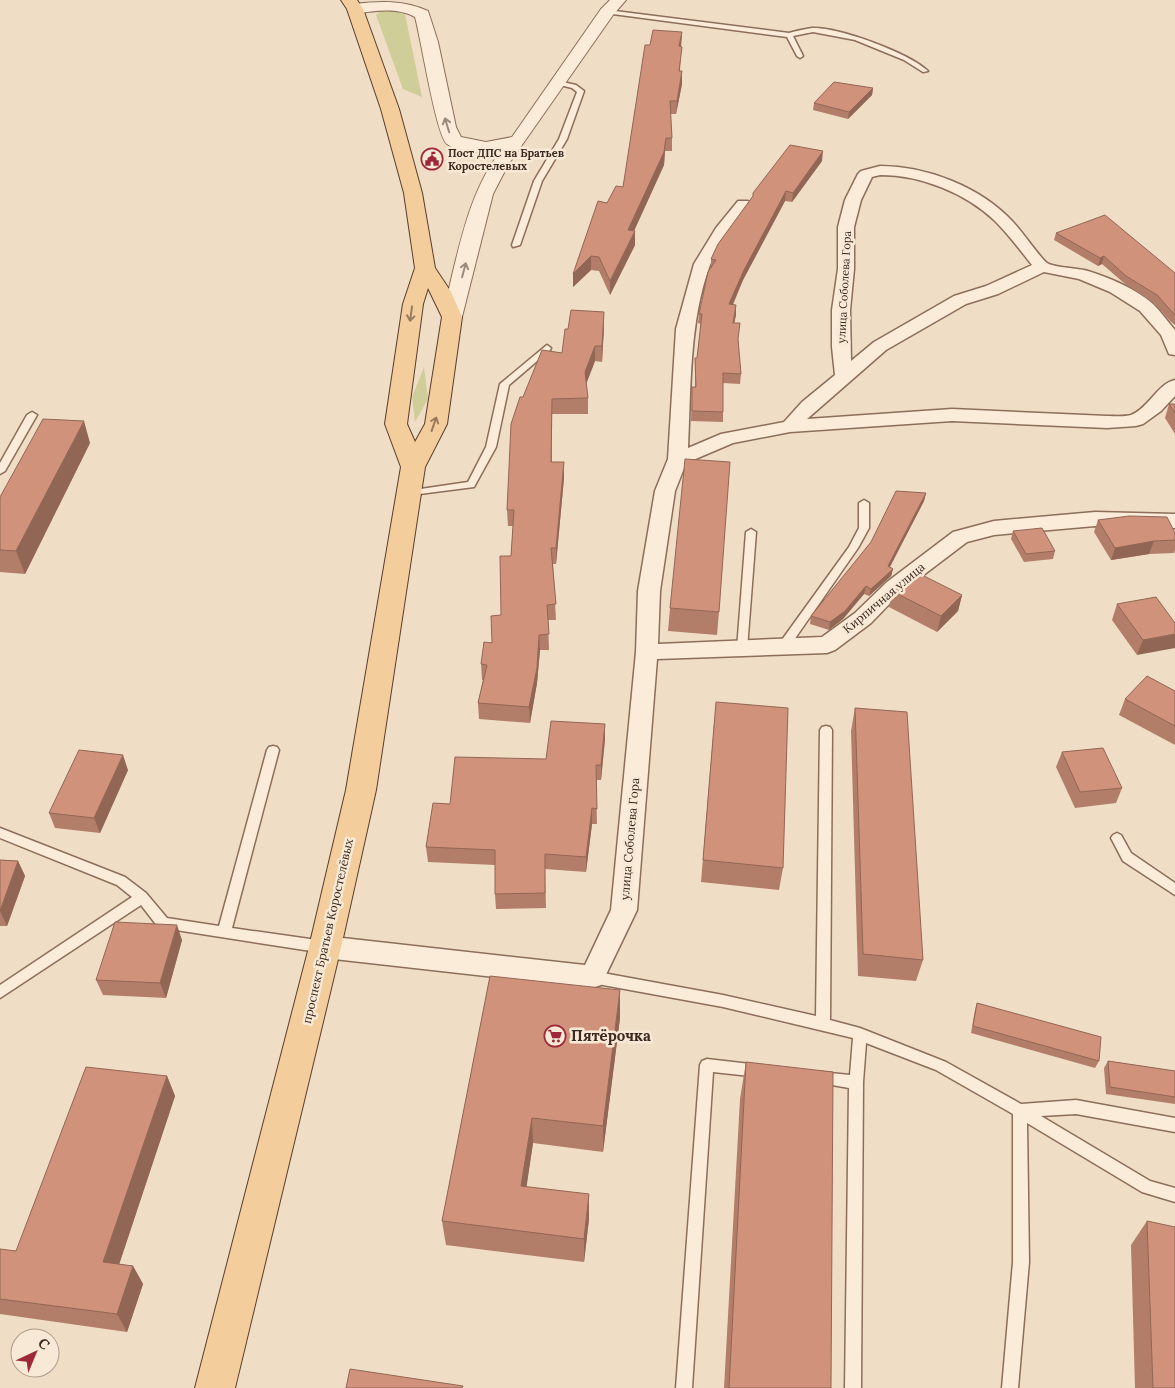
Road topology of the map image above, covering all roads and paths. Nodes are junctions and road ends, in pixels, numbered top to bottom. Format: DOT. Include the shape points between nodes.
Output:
graph roads {
  1 [pos="352,4"];
  2 [pos="612,6"];
  3 [pos="788,35"];
  4 [pos="800,56"];
  5 [pos="925,71"];
  6 [pos="558,83"];
  7 [pos="518,141"];
  8 [pos="743,204"];
  9 [pos="516,245"];
  10 [pos="1042,267"];
  11 [pos="425,268"];
  12 [pos="452,317"];
  13 [pos="547,348"];
  14 [pos="1175,350"];
  15 [pos="844,376"];
  16 [pos="1175,385"];
  17 [pos="32,415"];
  18 [pos="790,426"];
  19 [pos="678,459"];
  20 [pos="0,471"];
  21 [pos="410,481"];
  22 [pos="864,503"];
  23 [pos="1175,521"];
  24 [pos="750,532"];
  25 [pos="783,647"];
  26 [pos="742,649"];
  27 [pos="647,652"];
  28 [pos="826,730"];
  29 [pos="273,750"];
  30 [pos="0,832"];
  31 [pos="1117,838"];
  32 [pos="1175,890"];
  33 [pos="142,897"];
  34 [pos="224,932"];
  35 [pos="325,947"];
  36 [pos="592,977"];
  37 [pos="0,992"];
  38 [pos="823,1024"];
  39 [pos="860,1034"];
  40 [pos="777,1073"];
  41 [pos="806,1077"];
  42 [pos="856,1082"];
  43 [pos="1020,1111"];
  44 [pos="1175,1125"];
  45 [pos="1175,1195"];
  46 [pos="215,1388"];
  47 [pos="684,1388"];
  48 [pos="853,1388"];
  49 [pos="1010,1388"];
  7 -- 1 [label="street, one-way" via="498,148 474,148 454,141 447,127 422,14 413,8 400,6"];
  1 -- 11 [label="main road, проспект Братьев Коростелёвых" via="390,109 413,193"];
  2 -- 3 [label="lane"];
  2 -- 6 [label="street"];
  3 -- 4 [label="lane"];
  3 -- 5 [label="lane" via="813,30 857,38 906,59"];
  6 -- 7 [label="street"];
  6 -- 9 [label="lane" via="581,91 563,139 538,181"];
  12 -- 7 [label="street, one-way" via="484,194 500,164"];
  8 -- 19 [label="street, улица Соболева Гора" via="702,264 685,329"];
  10 -- 14 [label="street" via="1083,275 1116,288 1146,307 1169,334"];
  10 -- 15 [label="street" via="992,290 960,300 880,346"];
  10 -- 15 [label="street, улица Соболева Гора" via="994,212 957,190 933,178 896,170 883,168 866,174 853,200 846,227 846,270 841,310"];
  11 -- 12 [label="main road, проспект Братьев Коростелёвых"];
  11 -- 21 [label="main road, проспект Братьев Коростелёвых, one-way" via="413,304 396,424"];
  21 -- 12 [label="main road, проспект Братьев Коростелёвых, one-way" via="436,424"];
  13 -- 21 [label="lane" via="505,384 491,447 471,485"];
  15 -- 18 [label="street"];
  16 -- 18 [label="street" via="1136,420 1107,422 952,415"];
  17 -- 20 [label="lane"];
  18 -- 19 [label="street" via="728,438"];
  19 -- 27 [label="street, улица Соболева Гора" via="665,491 649,591"];
  21 -- 35 [label="main road, проспект Братьев Коростелёвых" via="361,790"];
  22 -- 25 [label="lane" via="864,528 853,548"];
  23 -- 25 [label="street, Кирпичная улица" via="1096,519 994,528 960,537 894,587 863,618 827,645"];
  24 -- 26 [label="lane"];
  25 -- 26 [label="street, Кирпичная улица"];
  26 -- 27 [label="street, Кирпичная улица"];
  27 -- 36 [label="street, улица Соболева Гора" via="624,910"];
  28 -- 38 [label="lane"];
  29 -- 34 [label="lane"];
  30 -- 33 [label="lane" via="121,881"];
  31 -- 32 [label="lane" via="1128,857"];
  33 -- 34 [label="lane" via="163,923"];
  33 -- 37 [label="lane"];
  34 -- 35 [label="lane"];
  35 -- 36 [label="street"];
  35 -- 46 [label="main road, проспект Братьев Коростелёвых"];
  36 -- 38 [label="lane" via="723,1000"];
  38 -- 39 [label="lane"];
  39 -- 42 [label="lane"];
  39 -- 43 [label="lane" via="941,1066"];
  40 -- 47 [label="lane" via="707,1065"];
  41 -- 42 [label="lane"];
  42 -- 48 [label="lane"];
  43 -- 44 [label="lane" via="1076,1107"];
  43 -- 45 [label="lane" via="1146,1187"];
  43 -- 49 [label="lane" via="1021,1262"];
}
